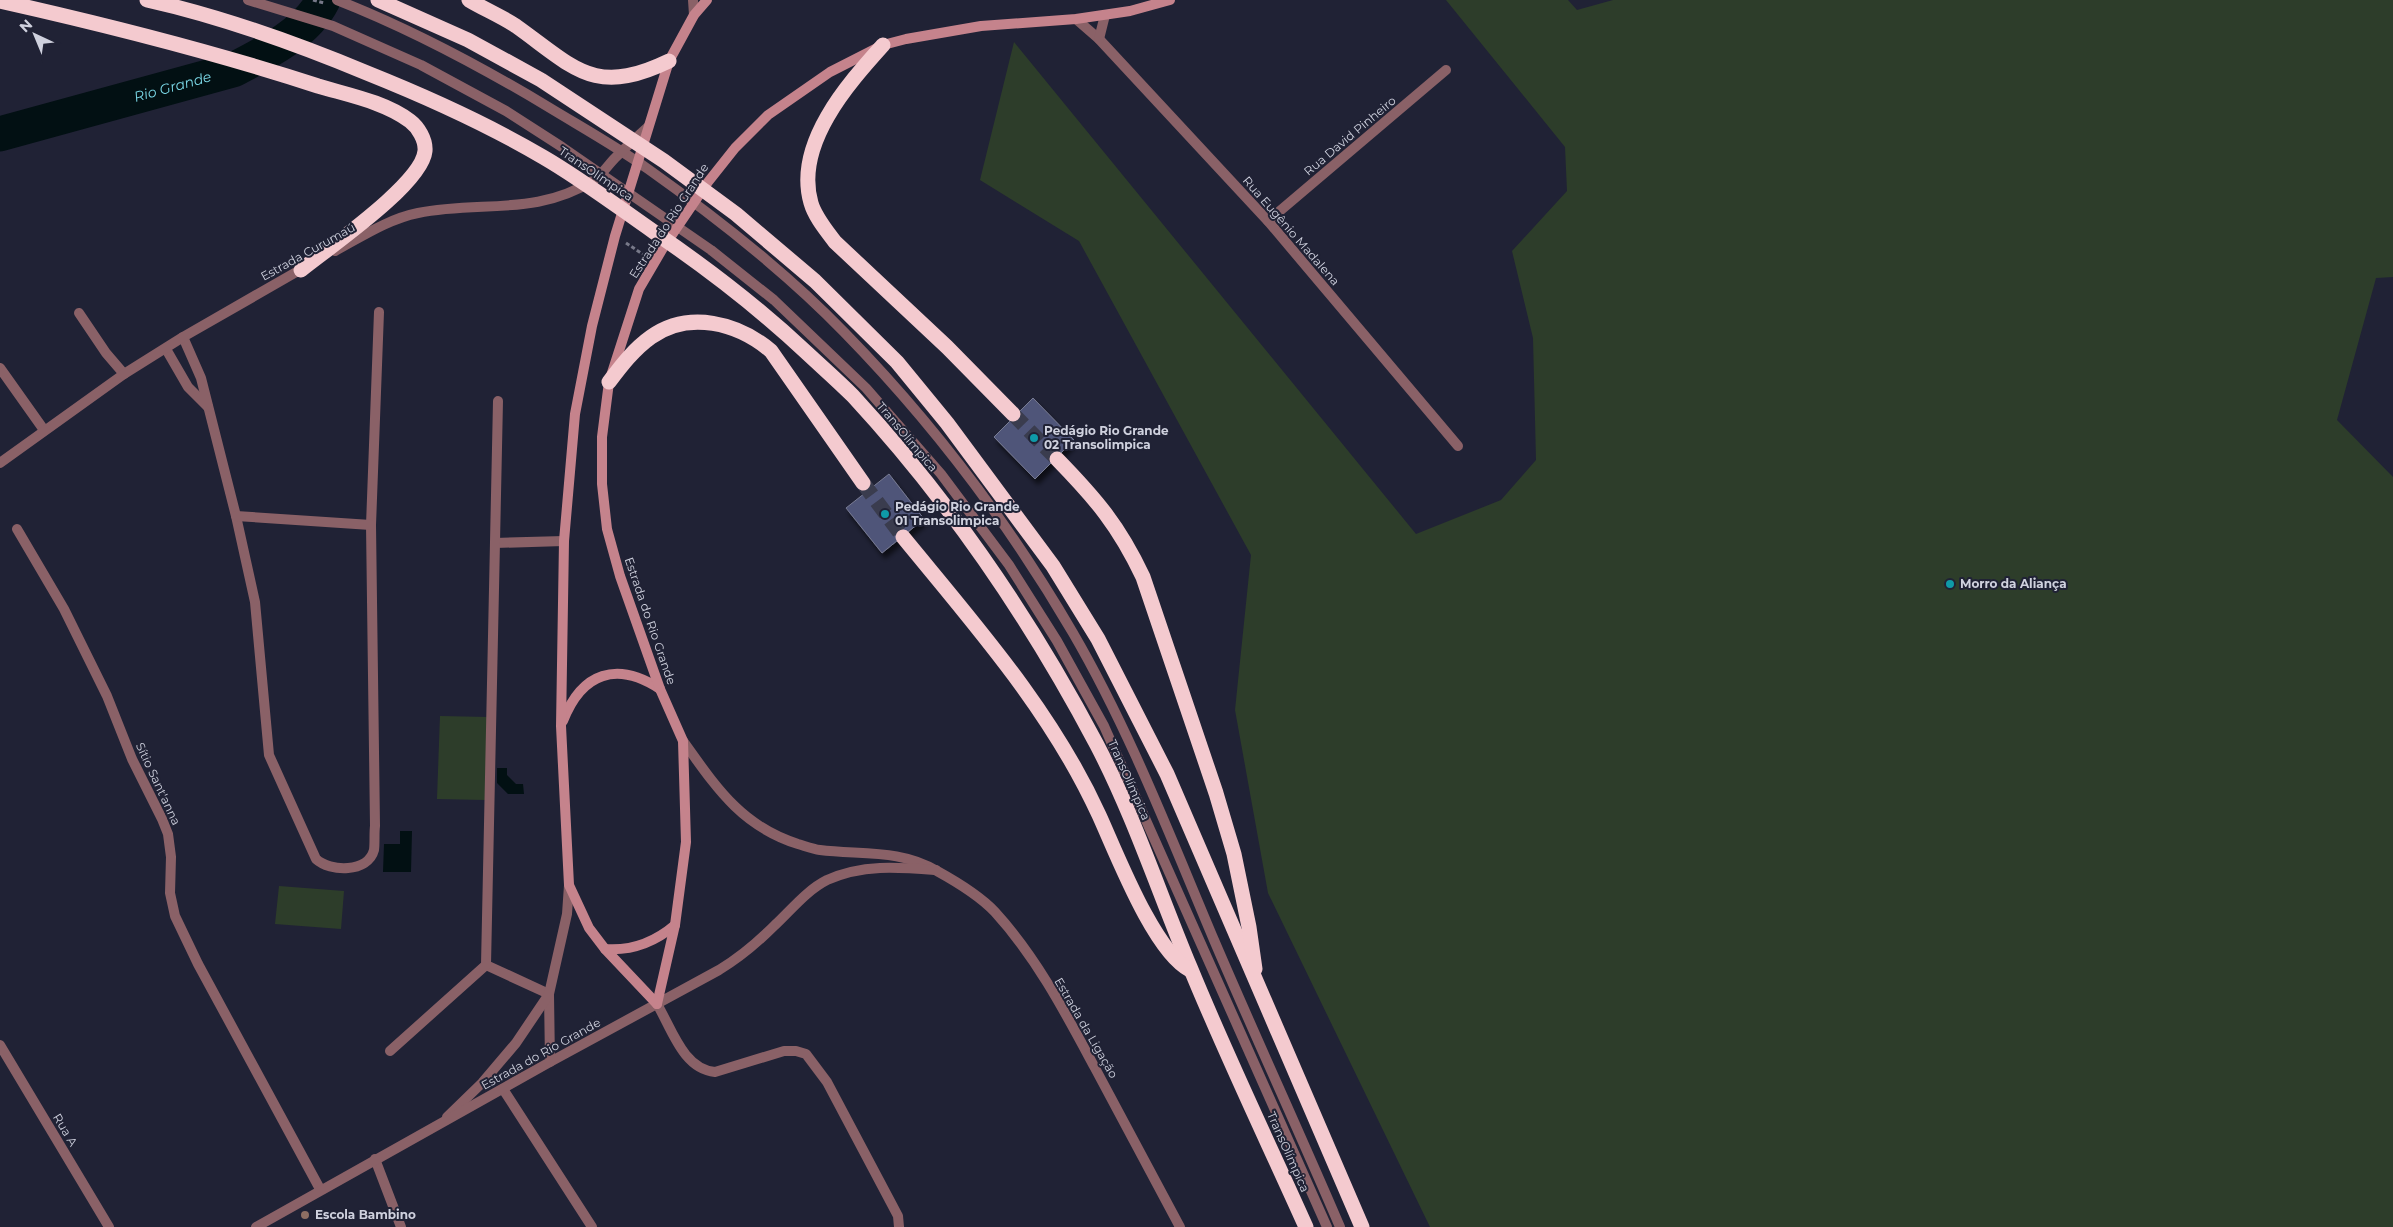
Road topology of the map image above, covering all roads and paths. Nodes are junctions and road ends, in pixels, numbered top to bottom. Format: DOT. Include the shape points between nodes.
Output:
graph roads {
  1 [pos="0,0"];
  2 [pos="147,0"];
  3 [pos="248,0"];
  4 [pos="337,0"];
  5 [pos="378,0"];
  6 [pos="469,0"];
  7 [pos="693,0"];
  8 [pos="707,0"];
  9 [pos="1170,0"];
  10 [pos="694,15"];
  11 [pos="1105,15"];
  12 [pos="1076,19"];
  13 [pos="1098,39"];
  14 [pos="883,45"];
  15 [pos="669,61"];
  16 [pos="1446,70"];
  17 [pos="648,127"];
  18 [pos="1268,221"];
  19 [pos="615,236"];
  20 [pos="655,261"];
  21 [pos="301,270"];
  22 [pos="379,312"];
  23 [pos="79,313"];
  24 [pos="183,338"];
  25 [pos="166,349"];
  26 [pos="0,368"];
  27 [pos="124,374"];
  28 [pos="609,382"];
  29 [pos="498,401"];
  30 [pos="208,407"];
  31 [pos="1013,414"];
  32 [pos="44,430"];
  33 [pos="1458,446"];
  34 [pos="1057,459"];
  35 [pos="0,463"];
  36 [pos="863,483"];
  37 [pos="236,516"];
  38 [pos="371,525"];
  39 [pos="17,529"];
  40 [pos="903,536"];
  41 [pos="564,541"];
  42 [pos="495,543"];
  43 [pos="660,689"];
  44 [pos="561,726"];
  45 [pos="683,741"];
  46 [pos="936,870"];
  47 [pos="569,885"];
  48 [pos="675,925"];
  49 [pos="605,949"];
  50 [pos="486,965"];
  51 [pos="1191,971"];
  52 [pos="1257,988"];
  53 [pos="549,994"];
  54 [pos="657,1004"];
  55 [pos="0,1045"];
  56 [pos="390,1051"];
  57 [pos="550,1062"];
  58 [pos="503,1089"];
  59 [pos="437,1126"];
  60 [pos="376,1159"];
  61 [pos="320,1190"];
  62 [pos="109,1227"];
  63 [pos="256,1227"];
  64 [pos="400,1227"];
  65 [pos="592,1227"];
  66 [pos="899,1227"];
  67 [pos="1180,1227"];
  68 [pos="1306,1227"];
  69 [pos="1327,1227"];
  70 [pos="1340,1227"];
  71 [pos="1362,1227"];
  1 -- 21 [label="highway" via="290,76 386,108 417,128 425,151 409,181"];
  2 -- 51 [label="highway, TransOlímpica" via="252,29 320,54 416,93 546,159 706,267 765,314 850,393 940,499 1046,655 1099,748"];
  3 -- 69 [label="street, TransOlímpica" via="333,26 421,65 506,111 711,250 774,300 866,388 941,474 1010,565 1104,726"];
  4 -- 70 [label="street, TransOlímpica" via="437,45 575,123 645,167 728,228 791,281 844,332 940,442 1006,528 1072,632 1107,696 1152,791"];
  5 -- 52 [label="highway" via="468,40 541,80 664,161 736,214 815,281 896,362 947,423 1053,566 1098,639 1167,774"];
  6 -- 15 [label="highway" via="514,25 569,66 584,73 623,76 646,72"];
  7 -- 10 [label="street"];
  8 -- 10 [label="main road, Estrada do Rio Grande"];
  9 -- 11 [label="main road, Estrada do Rio Grande"];
  10 -- 15 [label="main road, Estrada do Rio Grande"];
  11 -- 12 [label="main road, Estrada do Rio Grande"];
  11 -- 13 [label="street"];
  12 -- 13 [label="street, Rua Eugênio Madalena"];
  12 -- 14 [label="main road, Estrada do Rio Grande" via="981,26"];
  13 -- 18 [label="street, Rua Eugênio Madalena"];
  14 -- 20 [label="main road, Estrada do Rio Grande" via="830,72 768,115 734,148 713,175"];
  14 -- 31 [label="highway" via="851,81 826,118 812,154 808,181 811,203 835,242"];
  15 -- 17 [label="main road, Estrada do Rio Grande"];
  16 -- 18 [label="street, Rua David Pinheiro"];
  17 -- 19 [label="main road, Estrada do Rio Grande"];
  17 -- 21 [label="street, Estrada Curumaú" via="596,179 570,193 547,202 416,213 378,227"];
  18 -- 33 [label="street, Rua Eugênio Madalena"];
  19 -- 20 [label="path"];
  19 -- 41 [label="main road, Estrada do Rio Grande" via="592,326 575,414"];
  20 -- 28 [label="main road, Estrada do Rio Grande" via="639,289"];
  21 -- 24 [label="street, Estrada Curumaú"];
  22 -- 38 [label="street"];
  23 -- 27 [label="street"];
  24 -- 25 [label="street, Estrada Curumaú"];
  24 -- 30 [label="street" via="201,378"];
  25 -- 27 [label="street, Estrada Curumaú"];
  25 -- 30 [label="street" via="188,387"];
  26 -- 32 [label="street"];
  27 -- 32 [label="street, Estrada Curumaú"];
  28 -- 36 [label="highway" via="637,348 660,333 688,323 730,326 756,338 771,351"];
  28 -- 43 [label="main road, Estrada do Rio Grande" via="602,437 602,484 607,529"];
  29 -- 42 [label="street"];
  30 -- 37 [label="street"];
  32 -- 35 [label="street, Estrada Curumaú"];
  34 -- 52 [label="highway" via="1096,498 1129,547 1144,577 1234,854 1249,926"];
  37 -- 38 [label="street"];
  37 -- 38 [label="street" via="255,602 269,755 316,859 338,868 362,865 374,850"];
  39 -- 61 [label="street, Sítio Sant'anna" via="64,609 162,818 168,834 170,893 175,916"];
  40 -- 51 [label="highway" via="1002,657 1056,735 1096,808 1138,900 1164,945 1180,964"];
  41 -- 42 [label="street"];
  41 -- 44 [label="main road, Estrada do Rio Grande"];
  42 -- 50 [label="street"];
  43 -- 44 [label="main road" via="627,673 599,677 577,693"];
  43 -- 45 [label="main road, Estrada do Rio Grande"];
  44 -- 47 [label="main road, Estrada do Rio Grande"];
  45 -- 46 [label="street, Estrada da Ligação" via="722,794 762,829 819,850 885,853"];
  45 -- 48 [label="main road, Estrada do Rio Grande" via="686,842"];
  46 -- 54 [label="street" via="873,868 849,872 826,881 809,892 738,958"];
  46 -- 67 [label="street, Estrada da Ligação" via="994,911 1017,938 1061,1004"];
  47 -- 49 [label="main road, Estrada do Rio Grande" via="588,928"];
  47 -- 53 [label="street, Estrada do Rio Grande" via="565,922"];
  48 -- 49 [label="main road" via="643,944 618,950"];
  48 -- 54 [label="main road, Estrada do Rio Grande"];
  49 -- 54 [label="main road, Estrada do Rio Grande"];
  50 -- 53 [label="street"];
  50 -- 56 [label="street"];
  51 -- 68 [label="highway, TransOlímpica"];
  52 -- 71 [label="highway"];
  53 -- 57 [label="street"];
  53 -- 59 [label="street, Estrada do Rio Grande" via="516,1044 482,1083"];
  54 -- 57 [label="street, Estrada do Rio Grande"];
  54 -- 66 [label="street" via="688,1058 706,1071 715,1072 784,1051 806,1054 827,1082 898,1216"];
  55 -- 62 [label="street, Rua A"];
  57 -- 58 [label="street, Estrada do Rio Grande"];
  58 -- 59 [label="street, Estrada do Rio Grande"];
  58 -- 65 [label="street"];
  59 -- 60 [label="street, Estrada do Rio Grande"];
  60 -- 61 [label="street, Estrada do Rio Grande"];
  60 -- 64 [label="street"];
  61 -- 63 [label="street, Estrada do Rio Grande"];
}
